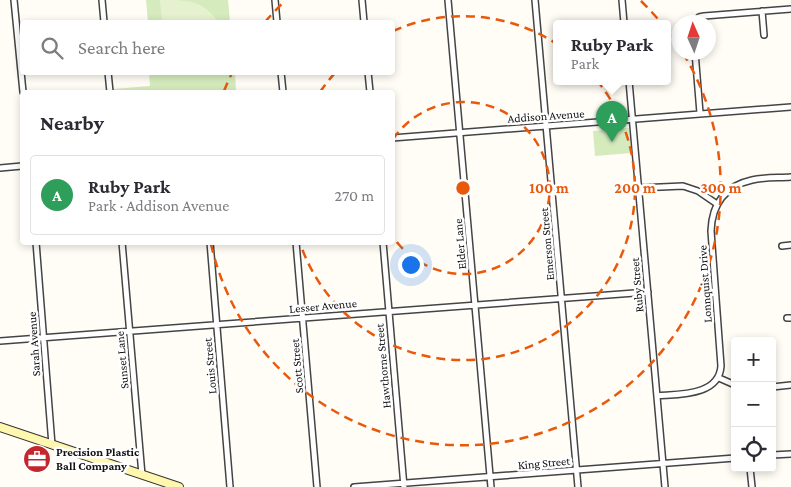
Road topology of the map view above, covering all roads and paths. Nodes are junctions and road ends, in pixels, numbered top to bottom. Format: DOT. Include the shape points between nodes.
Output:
graph roads {
  1 [pos="14,0"];
  2 [pos="102,0"];
  3 [pos="275,0"];
  4 [pos="362,0"];
  5 [pos="448,0"];
  6 [pos="535,0"];
  7 [pos="622,0"];
  8 [pos="791,9"];
  9 [pos="762,11"];
  10 [pos="716,15"];
  11 [pos="104,20"];
  12 [pos="277,20"];
  13 [pos="364,20"];
  14 [pos="624,20"];
  15 [pos="764,35"];
  16 [pos="696,60"];
  17 [pos="20,61"];
  18 [pos="21,75"];
  19 [pos="108,75"];
  20 [pos="281,75"];
  21 [pos="368,75"];
  22 [pos="629,85"];
  23 [pos="23,90"];
  24 [pos="110,90"];
  25 [pos="283,90"];
  26 [pos="370,90"];
  27 [pos="791,107"];
  28 [pos="700,113"];
  29 [pos="633,119"];
  30 [pos="547,126"];
  31 [pos="460,132"];
  32 [pos="395,138"];
  33 [pos="20,166"];
  34 [pos="0,168"];
  35 [pos="791,177"];
  36 [pos="639,188"];
  37 [pos="717,204"];
  38 [pos="36,245"];
  39 [pos="122,245"];
  40 [pos="210,245"];
  41 [pos="296,245"];
  42 [pos="383,245"];
  43 [pos="791,245"];
  44 [pos="782,246"];
  45 [pos="648,292"];
  46 [pos="562,298"];
  47 [pos="475,304"];
  48 [pos="389,311"];
  49 [pos="302,318"];
  50 [pos="217,325"];
  51 [pos="129,332"];
  52 [pos="44,337"];
  53 [pos="0,341"];
  54 [pos="719,378"];
  55 [pos="731,383"];
  56 [pos="791,385"];
  57 [pos="776,387"];
  58 [pos="657,396"];
  59 [pos="0,428"];
  60 [pos="52,444"];
  61 [pos="791,454"];
  62 [pos="776,455"];
  63 [pos="731,458"];
  64 [pos="662,464"];
  65 [pos="577,470"];
  66 [pos="750,472"];
  67 [pos="142,475"];
  68 [pos="490,477"];
  69 [pos="404,485"];
  70 [pos="179,487"];
  71 [pos="230,487"];
  72 [pos="317,487"];
  73 [pos="354,487"];
  74 [pos="491,487"];
  75 [pos="578,487"];
  76 [pos="664,487"];
  77 [pos="752,487"];
  1 -- 17 [label="street"];
  2 -- 11 [label="street"];
  3 -- 12 [label="street"];
  4 -- 13 [label="street"];
  5 -- 31 [label="street, Elder Lane"];
  6 -- 30 [label="street, Emerson Street"];
  7 -- 14 [label="street"];
  8 -- 9 [label="street"];
  9 -- 10 [label="street"];
  9 -- 15 [label="street"];
  16 -- 28 [label="street"];
  18 -- 23 [label="street"];
  19 -- 24 [label="street"];
  20 -- 25 [label="street"];
  21 -- 26 [label="street"];
  22 -- 29 [label="street, Ruby Street"];
  27 -- 28 [label="street, Addison Avenue"];
  28 -- 29 [label="street, Addison Avenue"];
  29 -- 30 [label="street, Addison Avenue"];
  29 -- 36 [label="street, Ruby Street"];
  30 -- 31 [label="street, Addison Avenue"];
  30 -- 46 [label="street, Emerson Street"];
  31 -- 32 [label="street, Addison Avenue"];
  31 -- 47 [label="street, Elder Lane"];
  33 -- 34 [label="street"];
  35 -- 37 [label="street" via="743,183"];
  36 -- 37 [label="street" via="683,186 698,191"];
  36 -- 45 [label="street, Ruby Street"];
  37 -- 54 [label="street, Lonnquist Drive" via="711,231 721,366"];
  38 -- 52 [label="street, Sarah Avenue"];
  39 -- 51 [label="street, Sunset Lane"];
  40 -- 50 [label="street, Louis Street"];
  41 -- 49 [label="street, Scott Street"];
  42 -- 48 [label="street, Hawthorne Street"];
  43 -- 44 [label="street"];
  45 -- 46 [label="street, Lesser Avenue"];
  45 -- 58 [label="street, Ruby Street"];
  46 -- 47 [label="street, Lesser Avenue"];
  46 -- 65 [label="street, Emerson Street"];
  47 -- 48 [label="street, Lesser Avenue"];
  47 -- 68 [label="street, Elder Lane"];
  48 -- 49 [label="street, Lesser Avenue"];
  48 -- 69 [label="street, Hawthorne Street"];
  49 -- 50 [label="street, Lesser Avenue"];
  49 -- 72 [label="street, Scott Street"];
  50 -- 51 [label="street, Lesser Avenue"];
  50 -- 71 [label="street, Louis Street"];
  51 -- 52 [label="street, Lesser Avenue"];
  51 -- 67 [label="street, Sunset Lane"];
  52 -- 53 [label="street, Lesser Avenue"];
  52 -- 60 [label="street, Sarah Avenue"];
  54 -- 55 [label="street"];
  54 -- 58 [label="street" via="698,392"];
  56 -- 57 [label="street"];
  58 -- 64 [label="street, Ruby Street"];
  59 -- 60 [label="street"];
  60 -- 67 [label="street"];
  61 -- 62 [label="street"];
  63 -- 64 [label="street, King Street"];
  64 -- 65 [label="street, King Street"];
  64 -- 76 [label="street, Ruby Street"];
  65 -- 68 [label="street, King Street"];
  65 -- 75 [label="street, Emerson Street"];
  66 -- 77 [label="street"];
  67 -- 70 [label="street"];
  68 -- 69 [label="street, King Street"];
  68 -- 74 [label="street, Elder Lane"];
  69 -- 73 [label="street, King Street"];
}
